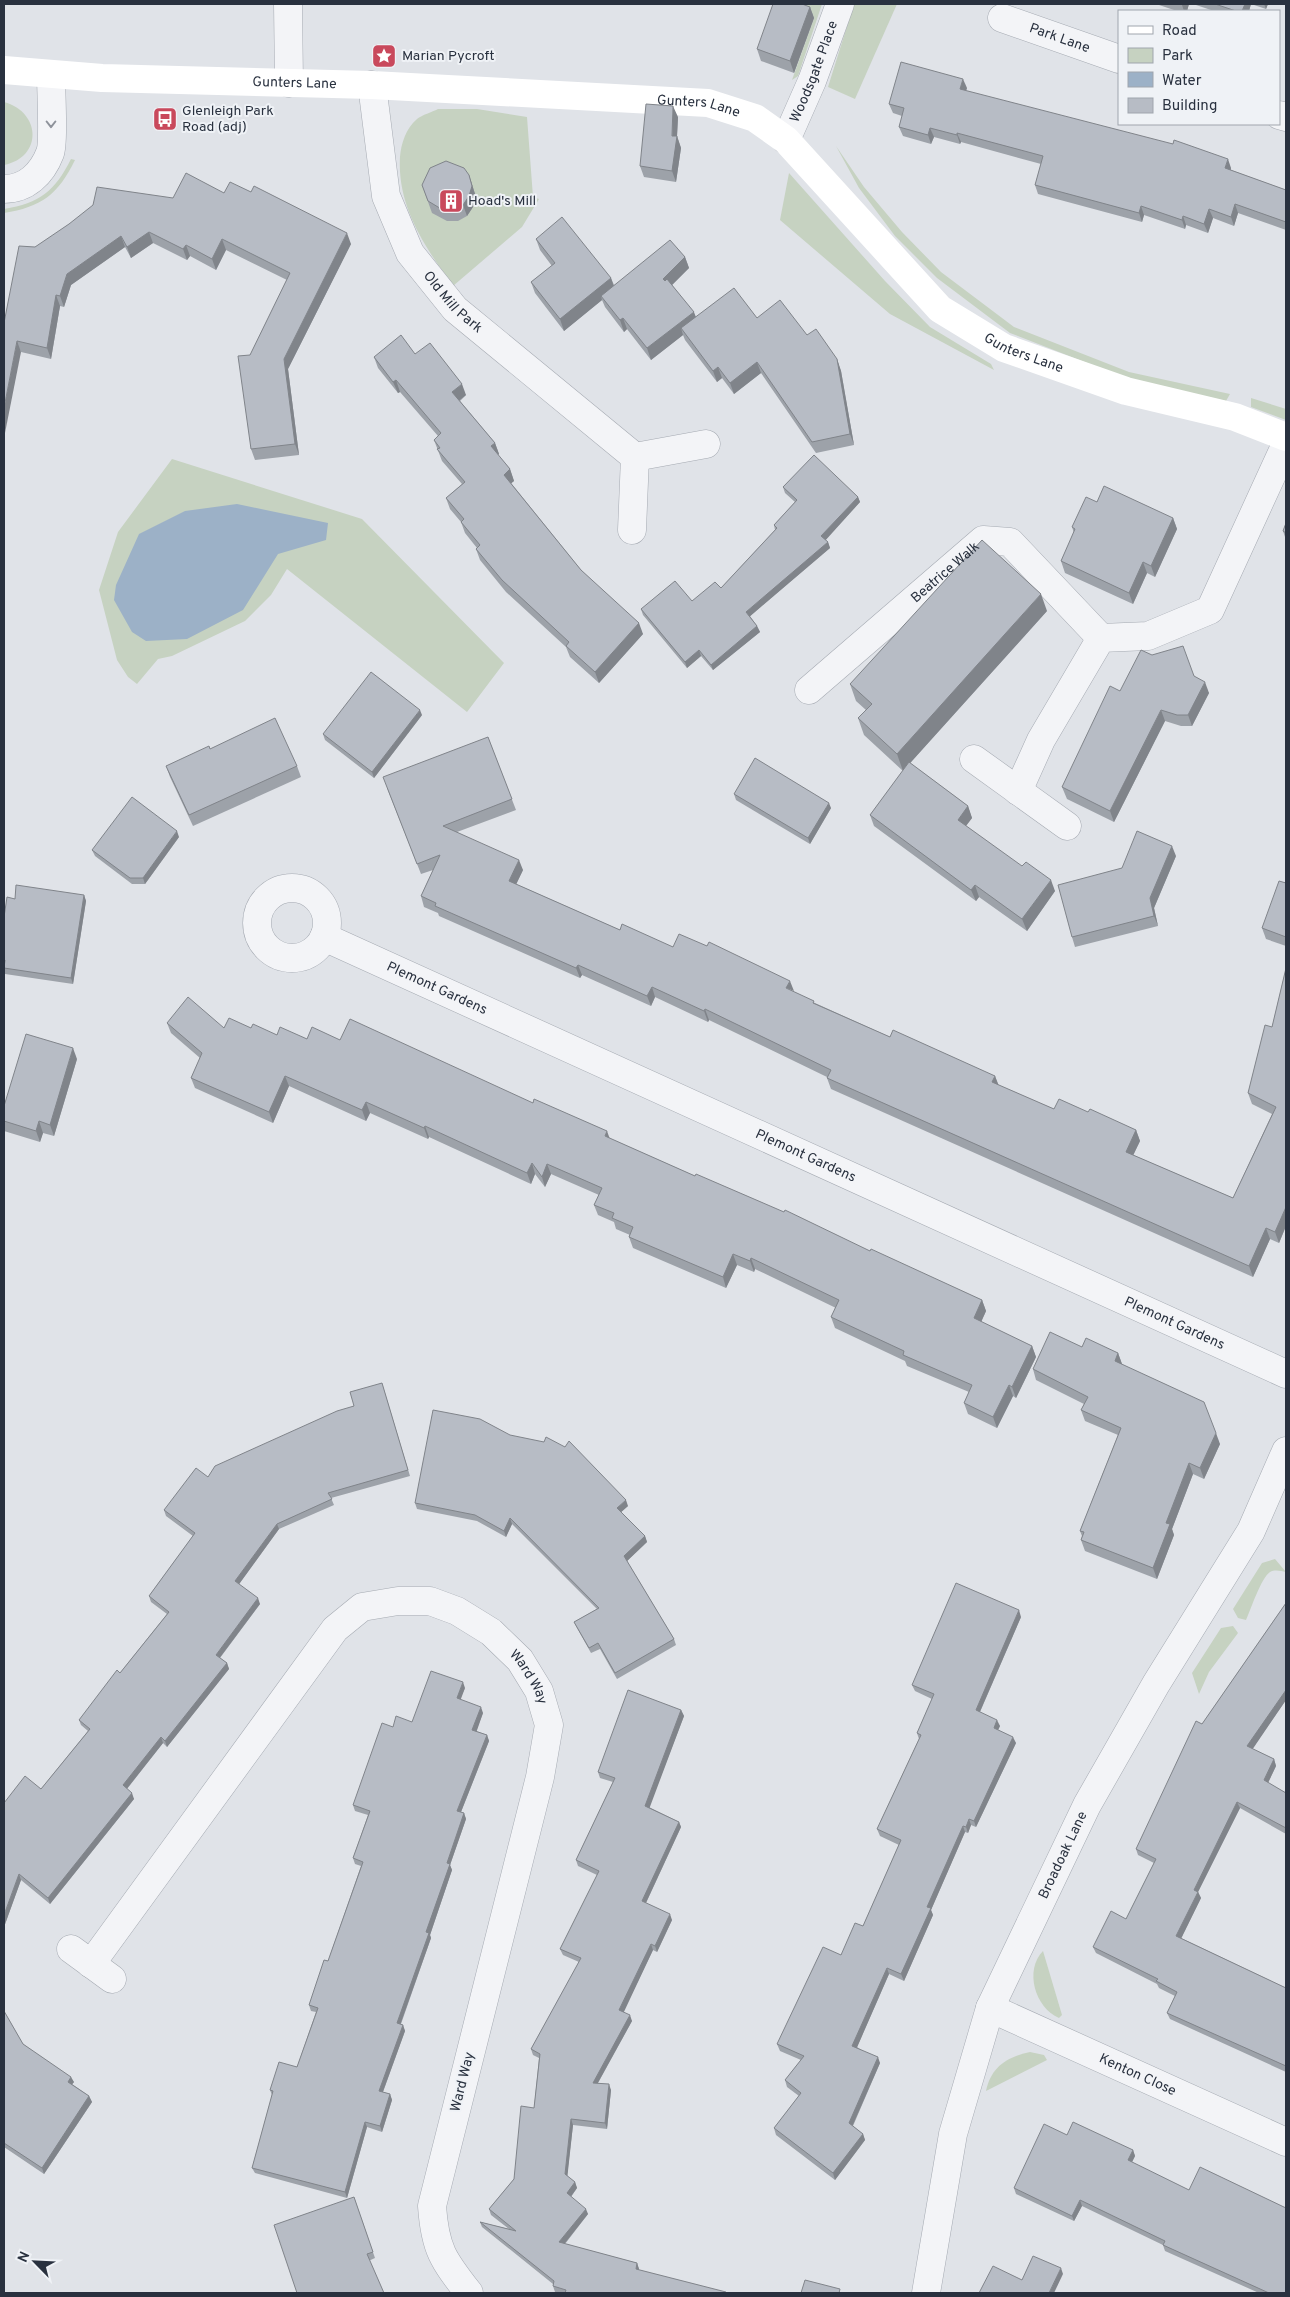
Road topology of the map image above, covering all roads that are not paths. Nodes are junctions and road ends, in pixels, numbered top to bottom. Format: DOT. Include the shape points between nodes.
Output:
graph roads {
  1 [pos="288,4"];
  2 [pos="840,4"];
  3 [pos="1002,18"];
  4 [pos="1118,59"];
  5 [pos="4,70"];
  6 [pos="51,75"];
  7 [pos="289,83"];
  8 [pos="372,85"];
  9 [pos="786,140"];
  10 [pos="4,189"];
  11 [pos="1286,437"];
  12 [pos="706,444"];
  13 [pos="1286,444"];
  14 [pos="635,457"];
  15 [pos="632,530"];
  16 [pos="1101,638"];
  17 [pos="809,690"];
  18 [pos="974,759"];
  19 [pos="1018,791"];
  20 [pos="1067,826"];
  21 [pos="324,937"];
  22 [pos="1286,1374"];
  23 [pos="1286,1451"];
  24 [pos="92,1964"];
  25 [pos="990,2008"];
  26 [pos="1286,2142"];
  27 [pos="469,2293"];
  28 [pos="926,2293"];
  1 -- 7 [label="street"];
  2 -- 9 [label="street, Woodsgate Place"];
  3 -- 4 [label="street, Park Lane"];
  5 -- 6 [label="street, Gunters Lane"];
  6 -- 7 [label="street, Gunters Lane"];
  6 -- 10 [label="street, one-way" via="50,152 36,177 17,189"];
  7 -- 8 [label="street, Gunters Lane"];
  8 -- 9 [label="street, Gunters Lane" via="708,102 755,118"];
  8 -- 14 [label="street, Old Mill Park" via="386,196 410,254 456,308"];
  9 -- 11 [label="street, Gunters Lane" via="940,309 1004,348 1126,391 1235,417"];
  12 -- 14 [label="street"];
  13 -- 16 [label="street" via="1210,610 1148,636"];
  14 -- 15 [label="street"];
  16 -- 17 [label="street, Beatrice Walk" via="1010,542 984,540"];
  16 -- 19 [label="street" via="1041,740"];
  18 -- 19 [label="street"];
  19 -- 20 [label="street"];
  21 -- 22 [label="street, Plemont Gardens"];
  23 -- 25 [label="street, Broadoak Lane" via="1251,1531 1156,1684 1087,1805"];
  24 -- 27 [label="street, Ward Way" via="335,1630 362,1607 398,1601 430,1601 457,1611 491,1632 520,1660 539,1691 549,1724 540,1777 432,2206 434,2236 447,2265"];
  25 -- 26 [label="street, Kenton Close"];
  25 -- 28 [label="street, Broadoak Lane" via="953,2134"];
}
